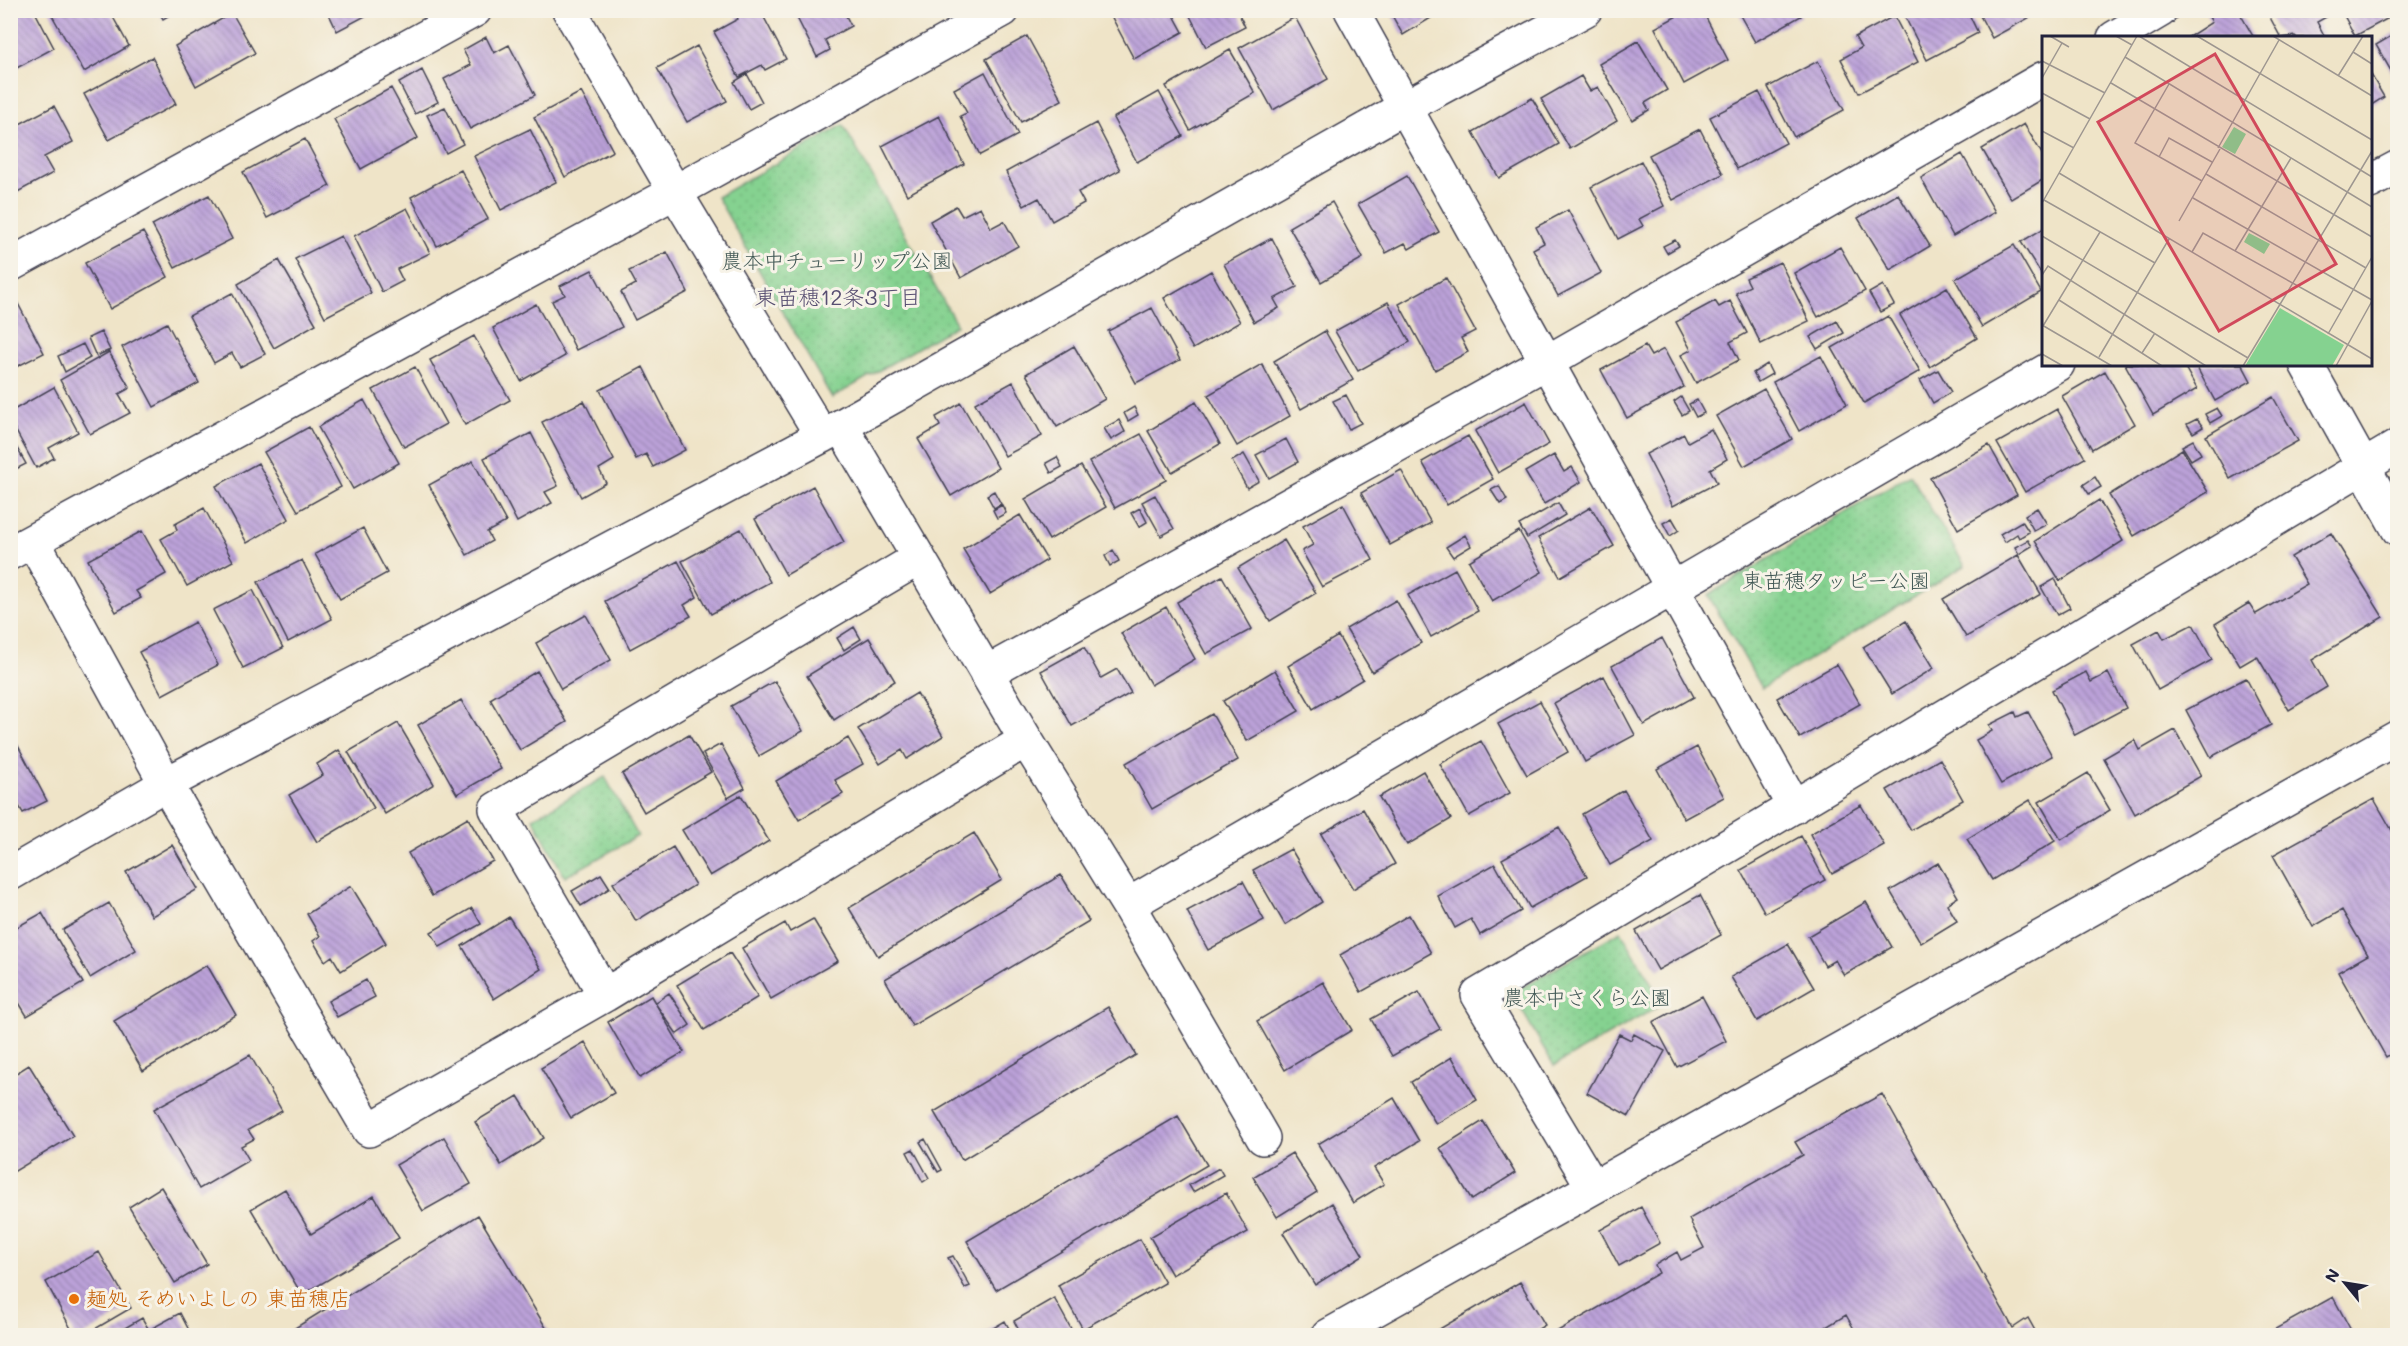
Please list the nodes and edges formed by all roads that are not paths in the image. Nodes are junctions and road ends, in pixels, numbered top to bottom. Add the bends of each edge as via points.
1 (475, 10) edge
2 (569, 10) edge
3 (1003, 10) edge
4 (1351, 10) edge
5 (1585, 10) edge
6 (2161, 10) edge
7 (2118, 29) edge
8 (2042, 79) edge
9 (1405, 107) junction
10 (2397, 167) edge
11 (2372, 181) edge
12 (675, 192) junction
13 (10, 266) edge
14 (1547, 362) junction
15 (2055, 366) edge
16 (2307, 366) edge
17 (831, 431) junction
18 (2397, 446) edge
19 (2363, 466) junction
20 (2397, 530) edge
21 (22, 547) edge
22 (919, 558) junction
23 (1673, 589) junction
24 (986, 673) junction
25 (2397, 737) edge
26 (1026, 740) junction
27 (166, 784) junction
28 (1794, 807) junction
29 (10, 874) edge
30 (1128, 904) junction
31 (605, 995) junction
32 (1263, 1138) dead end
33 (1593, 1187) junction
34 (1369, 1326) edge
35 (1328, 1335) edge

1 - 13 street
2 - 12 street
3 - 12 street
4 - 9 street
5 - 9 street
6 - 7 street
8 - 14 street
9 - 14 street
9 - 17 street
10 - 11 street
12 - 17 street
12 - 21 street
14 - 23 street
14 - 24 street
15 - 23 street
16 - 19 street
17 - 22 street
17 - 27 street
18 - 19 street
19 - 20 street
19 - 28 street
21 - 27 street
22 - 24 street
22 - 31 street via 496,809
23 - 28 street
23 - 30 street
24 - 26 street
25 - 33 street
26 - 30 street
26 - 31 street
27 - 29 street
27 - 31 street via 369,1130
28 - 33 street via 1478,995
30 - 32 street
33 - 34 street
34 - 35 street

